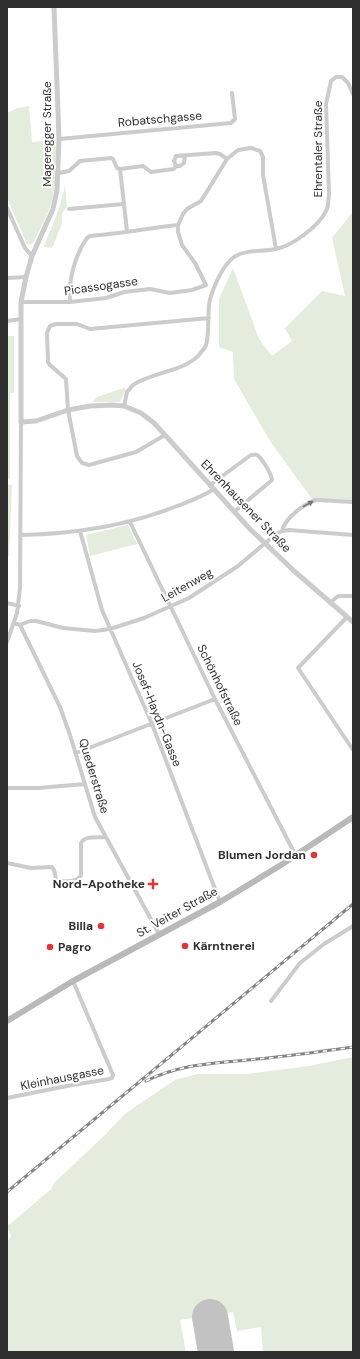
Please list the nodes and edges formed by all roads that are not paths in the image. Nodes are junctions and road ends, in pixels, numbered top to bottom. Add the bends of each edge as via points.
1 (54, 7) edge
2 (232, 93) dead end
3 (353, 94) edge
4 (60, 139) junction
5 (185, 155) junction
6 (227, 159) junction
7 (176, 166) junction
8 (120, 169) junction
9 (59, 173) junction
10 (124, 204) junction
11 (7, 208) edge
12 (69, 209) dead end
13 (178, 225) junction
14 (127, 231) junction
15 (276, 249) junction
16 (32, 256) junction
17 (26, 277) junction
18 (7, 278) edge
19 (206, 285) junction
20 (214, 289) junction
21 (22, 302) junction
22 (70, 302) junction
23 (209, 318) junction
24 (21, 319) junction
25 (7, 321) edge
26 (124, 406) junction
27 (68, 410) junction
28 (21, 422) junction
29 (165, 434) junction
30 (212, 487) junction
31 (353, 502) edge
32 (234, 512) junction
33 (130, 522) junction
34 (80, 531) junction
35 (282, 531) junction
36 (20, 535) junction
37 (353, 536) edge
38 (265, 542) junction
39 (353, 596) edge
40 (7, 603) edge
41 (330, 603) junction
42 (19, 606) junction
43 (171, 607) junction
44 (347, 616) junction
45 (353, 622) edge
46 (14, 623) junction
47 (20, 625) junction
48 (110, 629) junction
49 (7, 642) edge
50 (215, 699) junction
51 (152, 724) junction
52 (353, 750) edge
53 (76, 753) junction
54 (85, 784) junction
55 (7, 788) edge
56 (353, 817) edge
57 (106, 837) junction
58 (296, 856) junction
59 (7, 864) edge
60 (220, 902) junction
61 (353, 926) edge
62 (159, 934) junction
63 (73, 981) junction
64 (271, 1001) dead end
65 (7, 1021) edge
66 (7, 1098) edge

1 - 4 street, Mageregger Straße
2 - 4 street, Robatschgasse via 235,119 231,123
3 - 15 street, Ehrentaler Straße via 342,76 331,81 326,104 326,213 308,231
4 - 9 street, Mageregger Straße
5 - 6 street via 216,153
5 - 7 street via 184,163
5 - 7 street via 176,156
6 - 13 street via 201,201 187,209
6 - 15 street via 244,148 256,149 261,153
7 - 8 street via 174,169 151,172 143,166
8 - 9 street via 110,158 80,161 69,171
8 - 10 street
9 - 16 street, Mageregger Straße via 53,209
10 - 12 street
10 - 14 street
11 - 16 street via 25,248
13 - 14 street
13 - 19 street via 182,245
14 - 22 street via 87,238 71,276
15 - 20 street, Ehrentaler Straße via 251,251 235,257 228,263
16 - 17 street, Mageregger Straße
17 - 18 street
17 - 21 street, Mageregger Straße
19 - 20 street
19 - 22 street, Picassogasse via 170,293 154,290 130,291 106,298
20 - 23 street, Ehrentaler Straße via 209,305
21 - 22 street, Picassogasse
21 - 24 street, Mageregger Straße
23 - 26 street, Ehrentaler Straße via 207,345 199,355 189,363 136,382 128,392
23 - 27 street via 90,329 77,324 50,326 47,333 47,358 50,365 66,379
24 - 25 street
24 - 28 street, Mageregger Straße
26 - 27 street via 96,405
26 - 29 street, Ehrenhausener Straße via 146,416
27 - 28 street via 41,419
27 - 29 street via 77,456 85,465 136,452
28 - 36 street
29 - 30 street, Ehrenhausener Straße
30 - 32 street, Ehrenhausener Straße
30 - 32 street via 251,455 258,456 272,475 272,480
30 - 33 street via 202,496
35 -> 31 street via 284,523 299,509 313,501
32 - 38 street, Ehrenhausener Straße
33 - 34 street
33 - 43 street, Schönhofstraße
34 - 36 street
34 - 48 street, Josef-Haydn-Gasse via 102,610
35 - 37 street
35 - 38 street, Leitenweg
36 - 42 street
38 - 41 street, Ehrenhausener Straße
38 - 43 street, Leitenweg via 226,574
39 - 41 street via 338,596
40 - 42 street
41 - 44 street, Ehrenhausener Straße
42 - 46 street
43 - 48 street, Leitenweg
43 - 50 street, Schönhofstraße
44 - 45 street, Ehrenhausener Straße
44 - 52 street via 298,668
46 - 47 street
46 - 49 street
47 - 48 street, Leitenweg via 30,620 73,630
47 - 53 street, Quederstraße via 60,707
48 - 51 street, Josef-Haydn-Gasse
50 - 51 street
50 - 58 street, Schönhofstraße
51 - 53 street
51 - 60 street, Josef-Haydn-Gasse
53 - 54 street, Quederstraße
54 - 55 street
54 - 57 street, Quederstraße via 95,817
56 - 58 main road, St. Veiter Straße
57 - 59 street via 82,840 81,875 76,880 58,881 52,867 31,868
57 - 62 street, Quederstraße
58 - 60 main road, St. Veiter Straße
60 - 62 main road, St. Veiter Straße
61 - 64 street via 300,963
62 - 63 main road, St. Veiter Straße
63 - 65 main road, St. Veiter Straße
63 - 66 street, Kleinhausgasse via 113,1075 112,1078

